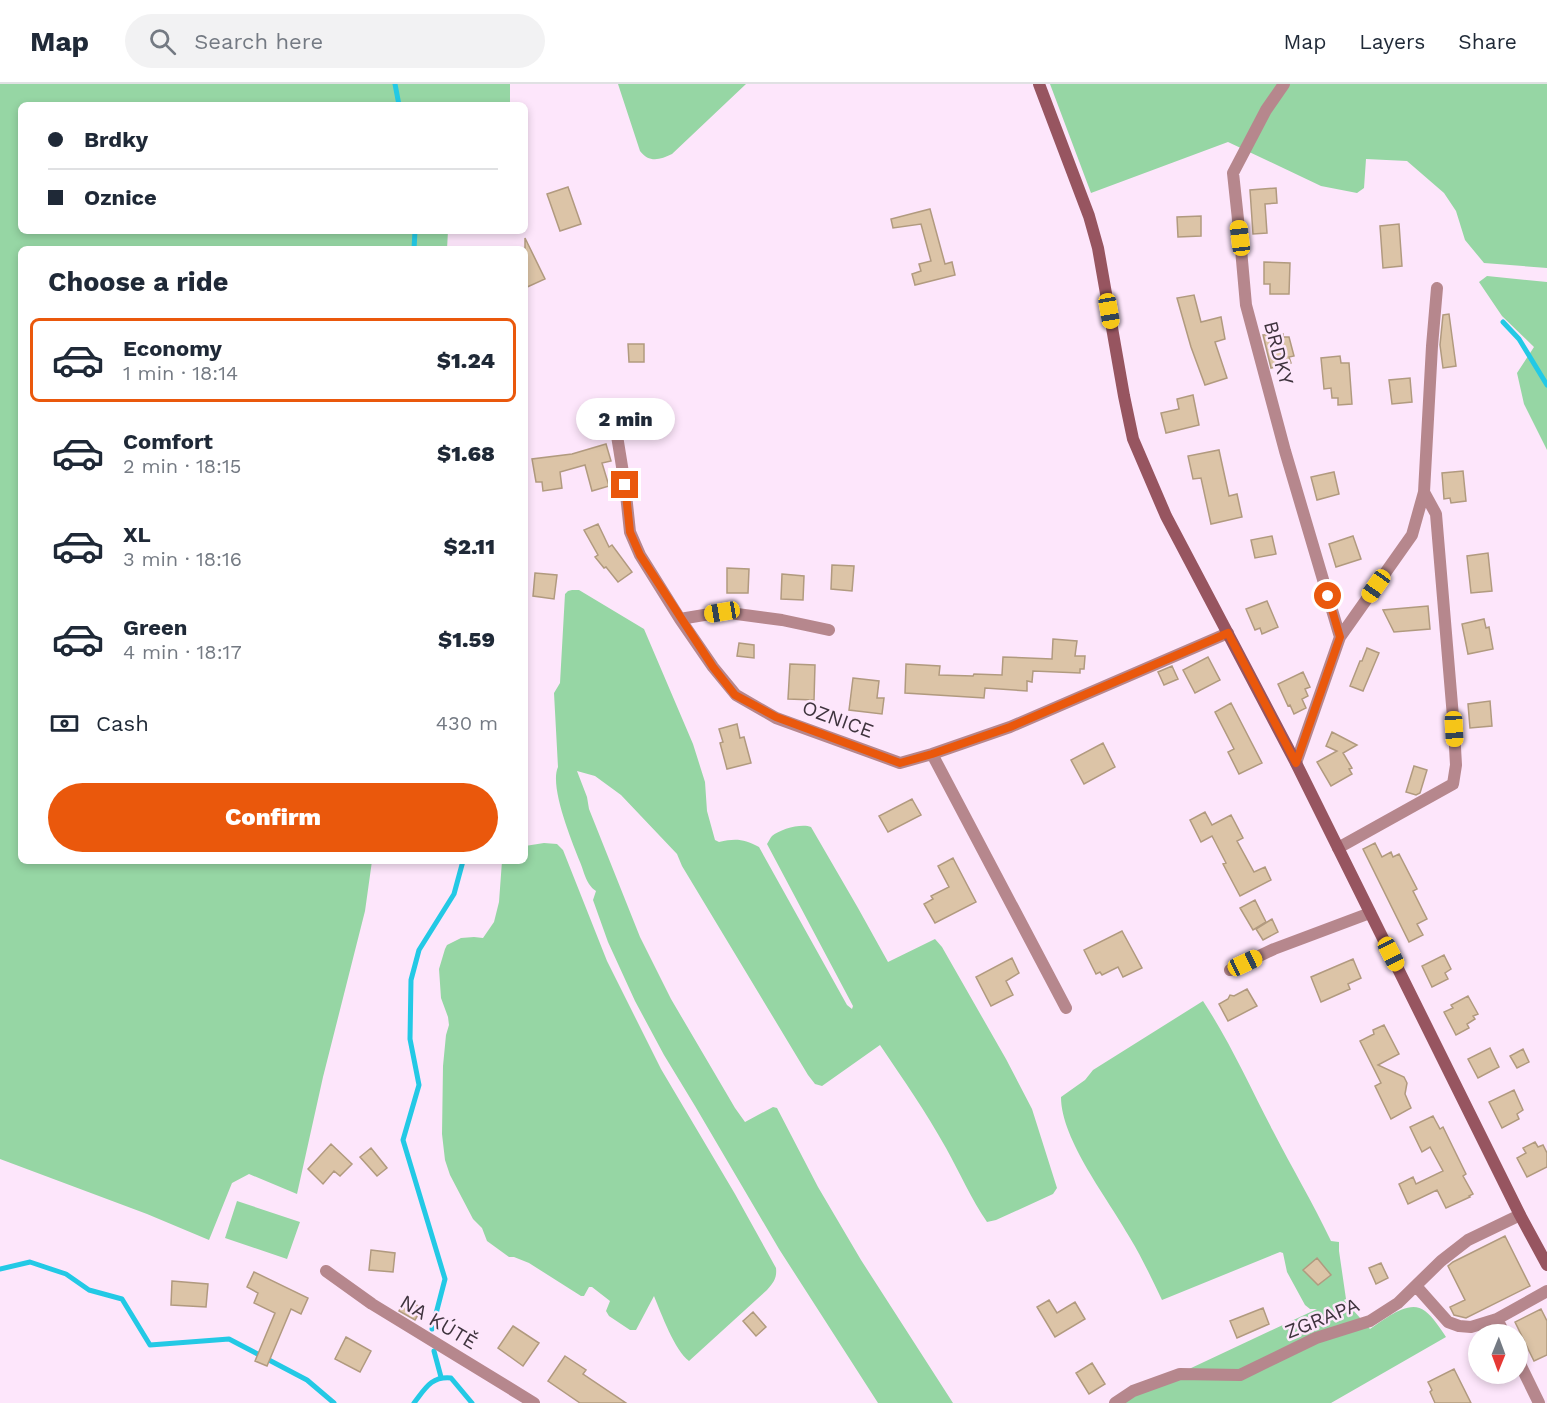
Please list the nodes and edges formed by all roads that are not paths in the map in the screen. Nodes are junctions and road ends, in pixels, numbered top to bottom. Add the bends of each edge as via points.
1 (1039, 84) edge
2 (1284, 84) edge
3 (1437, 288) dead end
4 (612, 405) dead end
5 (1424, 492) junction
6 (681, 619) junction
7 (830, 630) dead end
8 (1228, 633) junction
9 (1340, 637) junction
10 (932, 754) junction
11 (1296, 763) junction
12 (1338, 848) junction
13 (1370, 913) junction
14 (1230, 970) dead end
15 (1066, 1008) dead end
16 (1520, 1215) junction
17 (1547, 1265) edge
18 (326, 1271) dead end
19 (1416, 1286) junction
20 (1547, 1291) edge
21 (1497, 1319) junction
22 (1500, 1324) edge
23 (1528, 1380) edge
24 (534, 1403) edge
25 (1115, 1403) edge
26 (1539, 1403) edge

1 - 8 street via 1098,248 1134,439 1166,516
2 - 9 street, BRDKY via 1233,173 1246,305
3 - 5 street
4 - 6 street, OZNICE via 630,532 640,555
5 - 9 street via 1412,536
5 - 12 street via 1436,514 1454,729 1453,784
6 - 7 street via 722,612
6 - 10 street, OZNICE via 735,695 776,717 900,763
8 - 10 street, OZNICE via 1010,727
8 - 11 street
9 - 11 street
10 - 15 street
11 - 12 street
12 - 13 street
13 - 14 street
13 - 16 street
16 - 17 street
16 - 19 street, ZGRAPA via 1468,1240
18 - 24 street, NA KÚTĚ via 372,1304
19 - 21 street via 1448,1322 1471,1327
19 - 25 street, ZGRAPA via 1370,1321 1317,1338 1240,1375 1180,1374 1133,1391
20 - 21 street
21 - 22 street
23 - 26 street

